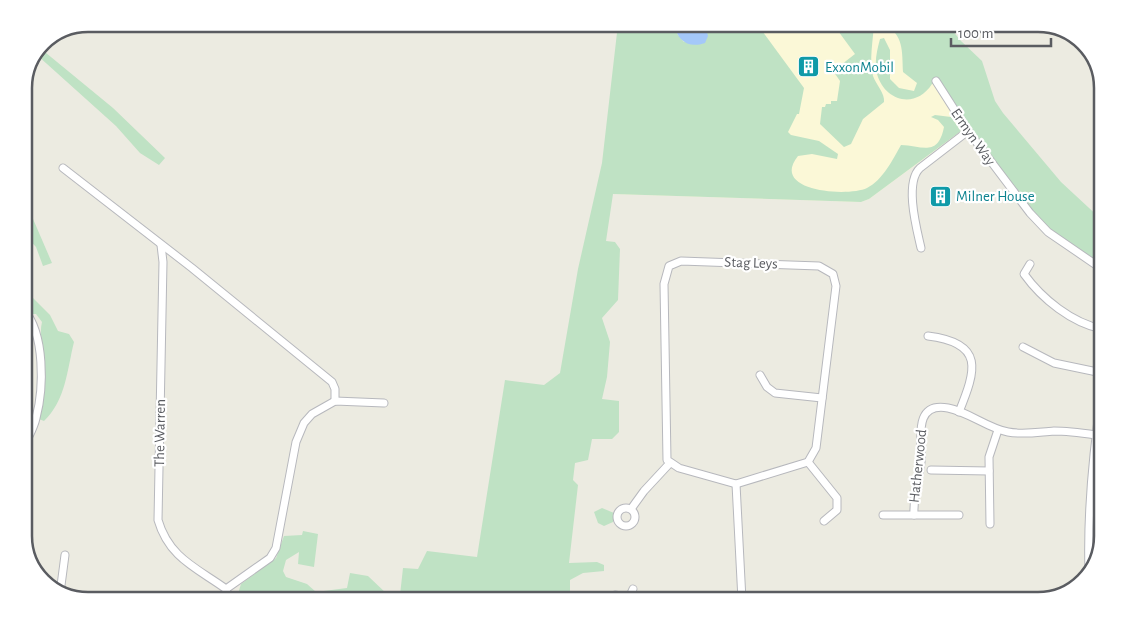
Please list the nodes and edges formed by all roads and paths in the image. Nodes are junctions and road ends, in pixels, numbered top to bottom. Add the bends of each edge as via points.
1 (936, 81) dead end
2 (968, 131) junction
3 (63, 168) dead end
4 (161, 245) junction
5 (921, 248) dead end
6 (1030, 264) dead end
7 (1093, 264) edge
8 (33, 323) edge
9 (1094, 326) edge
10 (928, 336) dead end
11 (1023, 347) dead end
12 (1094, 371) edge
13 (760, 375) dead end
14 (822, 398) junction
15 (335, 400) junction
16 (384, 403) dead end
17 (959, 412) junction
18 (33, 424) edge
19 (998, 430) junction
20 (1094, 435) edge
21 (1094, 459) edge
22 (808, 462) junction
23 (670, 463) junction
24 (931, 470) dead end
25 (989, 471) junction
26 (736, 484) junction
27 (631, 509) dead end
28 (883, 515) dead end
29 (914, 515) junction
30 (959, 515) dead end
31 (824, 521) dead end
32 (990, 524) dead end
33 (65, 555) dead end
34 (1089, 559) edge
35 (61, 584) edge
36 (633, 589) dead end
37 (226, 590) joint
38 (632, 592) edge
39 (742, 592) edge

1 - 2 street, Ermyn Way
2 - 5 street via 914,176 913,217
2 - 7 street, Ermyn Way via 1038,222
3 - 4 street
4 - 15 street via 332,382
4 - 37 street, The Warren via 158,520 162,535 182,560
6 - 9 street via 1024,274 1040,293 1076,320
8 - 18 street via 40,364 38,411
10 - 17 street via 956,343 972,362 971,383
11 - 12 street via 1054,363
13 - 14 street via 775,393
14 - 22 street, Stag Leys via 816,448
14 - 23 street, Stag Leys via 836,286 830,271 819,266 674,263 666,271 664,284 666,452
15 - 16 street
15 - 37 street via 312,414 299,432 276,548 270,558
17 - 19 street, Hatherwood
17 - 29 street, Hatherwood via 936,408 929,411 921,424 918,438 921,460 914,490
19 - 20 street, Hatherwood via 1022,434 1068,431
19 - 25 street via 991,447
21 - 34 street via 1088,523
22 - 26 street
22 - 31 street via 837,498 838,510
23 - 26 street
23 - 27 street
24 - 25 street
25 - 32 street
26 - 39 street
28 - 29 street, Hatherwood
29 - 30 street, Hatherwood
33 - 35 street
36 - 38 street

